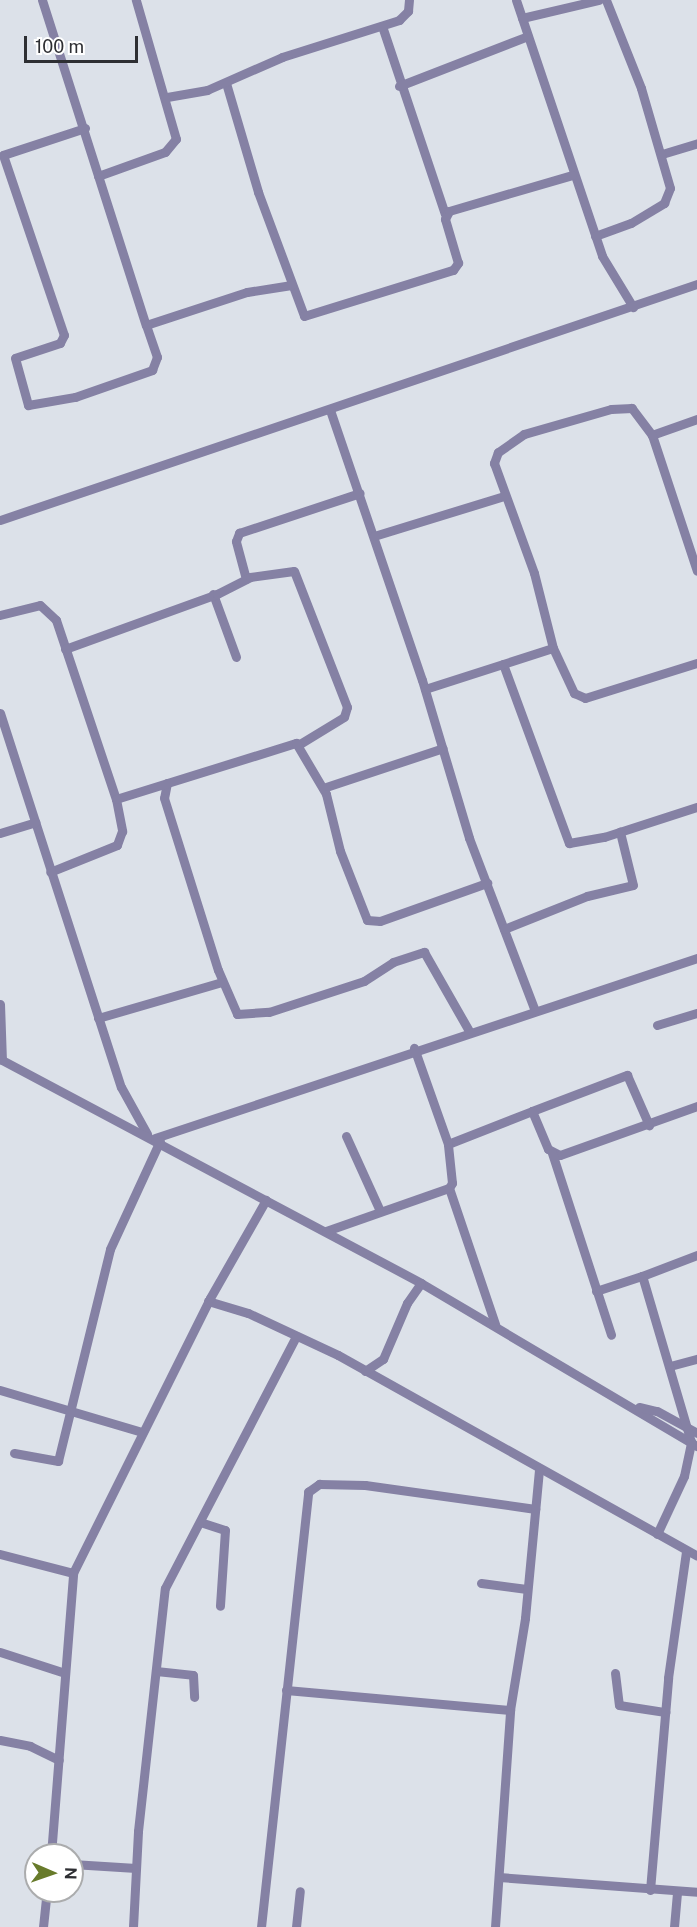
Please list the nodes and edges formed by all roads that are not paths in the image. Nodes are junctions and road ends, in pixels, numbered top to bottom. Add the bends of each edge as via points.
1 (42, 0) edge
2 (136, 0) edge
3 (409, 0) edge
4 (516, 0) edge
5 (599, 0) edge
6 (606, 0) edge
7 (522, 18) junction
8 (382, 26) junction
9 (528, 36) junction
10 (226, 83) junction
11 (399, 86) junction
12 (167, 97) junction
13 (85, 128) junction
14 (697, 142) edge
15 (662, 154) junction
16 (2, 155) edge
17 (572, 175) junction
18 (98, 176) junction
19 (446, 214) junction
20 (595, 236) junction
21 (697, 284) edge
22 (291, 285) junction
23 (633, 307) junction
24 (146, 325) junction
25 (330, 410) junction
26 (697, 419) edge
27 (652, 435) junction
28 (360, 493) junction
29 (504, 496) junction
30 (1, 516) edge
31 (374, 536) junction
32 (697, 571) edge
33 (246, 579) junction
34 (213, 594) junction
35 (0, 615) edge
36 (553, 648) junction
37 (65, 649) junction
38 (236, 657) dead end
39 (697, 663) edge
40 (503, 664) junction
41 (425, 689) junction
42 (0, 713) edge
43 (298, 745) junction
44 (443, 748) junction
45 (167, 783) junction
46 (323, 788) junction
47 (145, 790) junction
48 (164, 798) junction
49 (116, 799) junction
50 (697, 807) edge
51 (35, 822) junction
52 (620, 832) junction
53 (0, 833) edge
54 (50, 872) junction
55 (487, 883) junction
56 (504, 929) junction
57 (697, 958) edge
58 (222, 982) junction
59 (0, 1004) edge
60 (535, 1011) junction
61 (697, 1013) edge
62 (98, 1018) junction
63 (657, 1025) dead end
64 (469, 1031) junction
65 (414, 1048) junction
66 (1, 1059) edge
67 (697, 1106) edge
68 (532, 1111) junction
69 (649, 1125) junction
70 (346, 1136) dead end
71 (154, 1137) junction
72 (448, 1144) junction
73 (552, 1153) junction
74 (449, 1188) junction
75 (266, 1200) junction
76 (380, 1211) junction
77 (326, 1232) junction
78 (697, 1255) edge
79 (642, 1276) junction
80 (421, 1283) junction
81 (596, 1291) junction
82 (208, 1301) junction
83 (495, 1324) junction
84 (611, 1335) dead end
85 (296, 1336) junction
86 (697, 1359) edge
87 (670, 1366) junction
88 (365, 1371) junction
89 (0, 1390) edge
90 (631, 1406) junction
91 (71, 1412) junction
92 (693, 1431) edge
93 (142, 1432) junction
94 (694, 1444) edge
95 (14, 1453) dead end
96 (539, 1468) junction
97 (535, 1509) junction
98 (200, 1522) junction
99 (657, 1534) junction
100 (686, 1551) junction
101 (0, 1554) edge
102 (697, 1556) edge
103 (73, 1573) junction
104 (481, 1583) dead end
105 (527, 1588) junction
106 (220, 1606) dead end
107 (0, 1652) edge
108 (156, 1671) junction
109 (62, 1672) junction
110 (615, 1673) dead end
111 (286, 1690) junction
112 (194, 1697) dead end
113 (510, 1710) junction
114 (665, 1712) junction
115 (0, 1740) edge
116 (59, 1760) junction
117 (52, 1843) edge
118 (84, 1865) edge
119 (136, 1868) junction
120 (500, 1876) junction
121 (650, 1890) junction
122 (300, 1891) dead end
123 (677, 1892) junction
124 (697, 1892) edge
125 (46, 1903) edge
126 (43, 1927) edge
127 (133, 1927) edge
128 (261, 1927) edge
129 (296, 1927) edge
130 (495, 1927) edge
131 (674, 1927) edge

1 - 13 street
2 - 12 street
3 - 8 street via 408,11
4 - 7 street
5 - 7 street
6 - 15 street
7 - 9 street
8 - 10 street via 282,57
8 - 11 street
9 - 11 street
9 - 17 street
10 - 12 street
10 - 22 street
11 - 19 street
12 - 18 street via 176,131 173,145
13 - 16 street
13 - 18 street
14 - 15 street
15 - 20 street via 670,188 664,203 631,223
16 - 24 street via 63,335 60,343 15,358 28,405 75,397 152,370 157,357
17 - 19 street
17 - 20 street
18 - 24 street
19 - 22 street via 458,263 453,270 308,317 301,313
20 - 23 street via 612,277
21 - 23 street
22 - 24 street via 247,292
23 - 25 street
25 - 28 street
25 - 30 street
26 - 27 street
27 - 29 street via 637,412 624,408 524,434 495,456
27 - 32 street
28 - 31 street
28 - 33 street via 239,533 236,541
29 - 31 street
29 - 36 street via 534,573
31 - 41 street
33 - 34 street
33 - 43 street via 287,570 297,575 347,707 344,717
34 - 37 street
34 - 38 street
35 - 37 street via 40,605 56,620
36 - 39 street via 574,693 585,698
36 - 40 street
37 - 49 street
40 - 41 street
40 - 52 street via 564,839 577,844
41 - 44 street
42 - 51 street
43 - 45 street
43 - 46 street
44 - 46 street
44 - 55 street
45 - 47 street
45 - 48 street
46 - 55 street via 367,920 381,921
47 - 48 street
47 - 49 street
48 - 58 street
49 - 54 street via 122,831 117,845
50 - 52 street
51 - 53 street
51 - 54 street
52 - 56 street via 633,885 587,896
54 - 62 street
55 - 56 street
56 - 60 street
57 - 60 street
58 - 62 street
58 - 64 street via 231,1005 244,1017 364,981 393,962 424,952
59 - 66 street
60 - 64 street
61 - 63 street
62 - 71 street via 126,1104
64 - 65 street
65 - 71 street
65 - 72 street
66 - 71 street
67 - 69 street
68 - 69 street via 627,1075
68 - 72 street
68 - 73 street
69 - 73 street via 584,1149
70 - 76 street
71 - 75 street
71 - 91 street via 110,1249
72 - 74 street via 454,1176
73 - 81 street
74 - 76 street
74 - 83 street
75 - 77 street
75 - 82 street
76 - 77 street
77 - 80 street
78 - 79 street
79 - 81 street
79 - 87 street
80 - 83 street
80 - 88 street via 407,1303 383,1359
81 - 84 street
82 - 85 street via 248,1313
82 - 93 street
83 - 90 street
85 - 88 street
85 - 98 street
86 - 87 street
87 - 92 street
88 - 96 street
89 - 91 street
90 - 92 street via 657,1411
90 - 94 street
91 - 93 street
91 - 95 street via 58,1461
92 - 94 street
93 - 103 street
94 - 99 street
96 - 97 street
96 - 99 street
97 - 105 street
97 - 111 street via 365,1485 311,1488 305,1497
98 - 106 street via 225,1530
98 - 108 street via 165,1588
99 - 100 street
100 - 102 street
100 - 114 street
101 - 103 street
103 - 109 street
104 - 105 street
105 - 113 street
107 - 109 street
108 - 112 street via 193,1675
108 - 119 street
109 - 116 street
110 - 114 street via 619,1705
111 - 113 street
111 - 128 street
113 - 120 street
114 - 121 street
115 - 116 street via 30,1746
116 - 117 street
118 - 119 street
119 - 127 street
120 - 121 street
120 - 130 street
121 - 123 street
122 - 129 street
123 - 124 street
123 - 131 street
125 - 126 street

